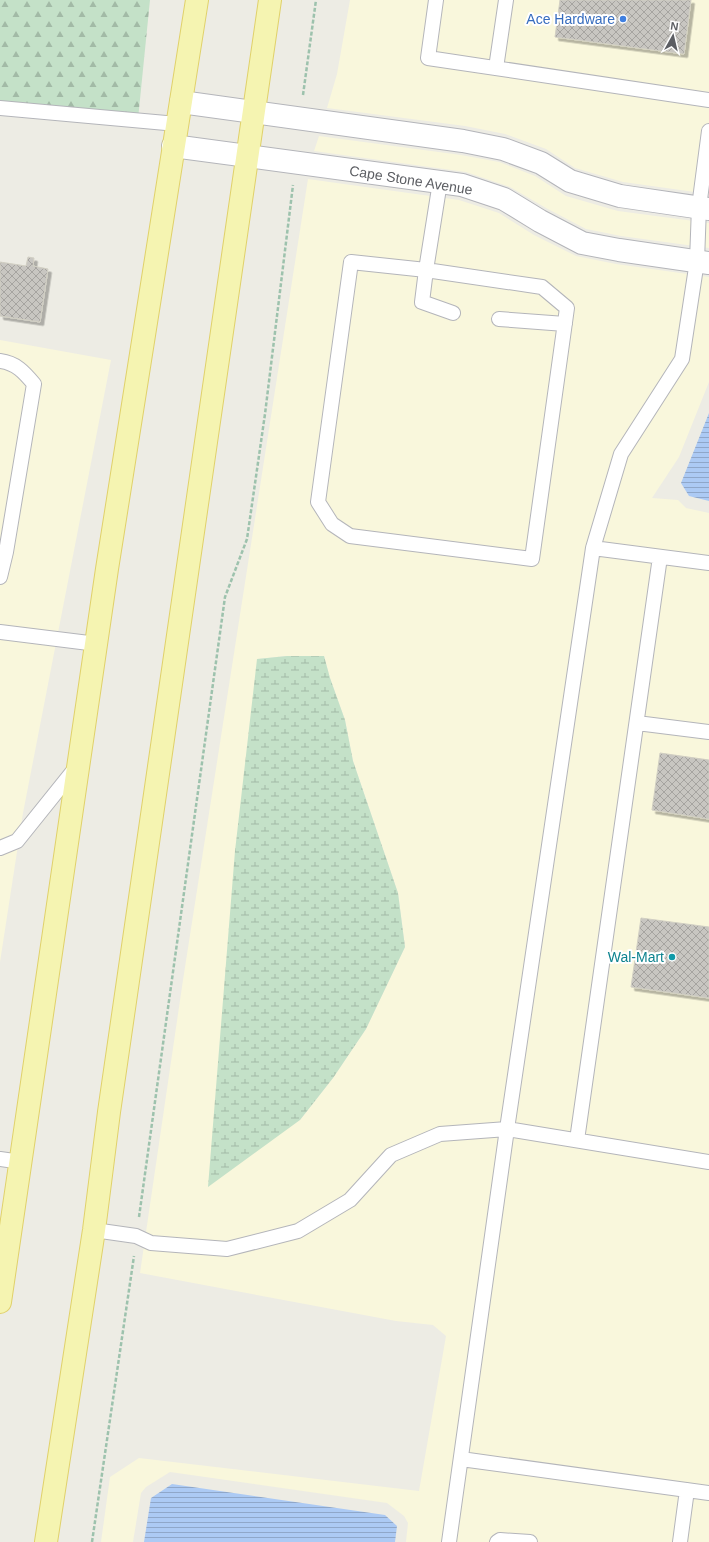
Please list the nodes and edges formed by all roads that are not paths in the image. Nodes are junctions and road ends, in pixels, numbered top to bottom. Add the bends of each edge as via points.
1 (197, 0) edge
2 (270, 0) edge
3 (436, 0) edge
4 (506, 0) edge
5 (496, 68) junction
6 (709, 100) edge
7 (181, 102) junction
8 (0, 108) edge
9 (254, 112) junction
10 (177, 124) junction
11 (709, 135) edge
12 (173, 146) junction
13 (248, 157) junction
14 (440, 182) junction
15 (704, 208) edge
16 (703, 262) edge
17 (426, 270) junction
18 (453, 314) dead end
19 (499, 319) dead end
20 (565, 324) junction
21 (0, 361) edge
22 (593, 548) junction
23 (660, 557) junction
24 (709, 563) edge
25 (0, 577) edge
26 (0, 632) edge
27 (97, 644) junction
28 (636, 723) junction
29 (709, 732) edge
30 (80, 763) junction
31 (0, 848) edge
32 (507, 1129) junction
33 (577, 1140) junction
34 (10, 1160) edge
35 (709, 1162) edge
36 (94, 1230) junction
37 (0, 1302) edge
38 (461, 1459) junction
39 (687, 1490) junction
40 (709, 1493) edge
41 (46, 1542) edge
42 (449, 1542) edge
43 (497, 1542) edge
44 (530, 1542) edge
45 (680, 1542) edge

1 - 7 main road
2 - 9 main road
3 - 5 lane via 428,58
4 - 5 lane
5 - 6 lane
7 - 9 street
7 - 10 main road
8 - 10 lane
9 - 13 main road
9 - 15 street via 463,141 503,149 541,163 570,182 620,196
10 - 12 main road
11 - 15 lane
12 - 13 street, Cape Stone Avenue
12 - 27 main road
13 - 14 street, Cape Stone Avenue
13 - 36 main road
14 - 16 street, Cape Stone Avenue via 462,185 504,199 582,243
14 - 17 lane
15 - 16 lane
16 - 22 lane via 682,359 621,454
17 - 18 lane via 422,302
17 - 20 lane via 542,287 567,308
17 - 20 lane via 351,262 318,502 332,524 350,536 532,559
19 - 20 lane
21 - 25 lane via 22,370 34,384
22 - 23 lane
22 - 32 lane
23 - 24 lane
23 - 28 lane
26 - 27 lane
27 - 30 main road
28 - 29 lane
28 - 33 lane
30 - 31 lane via 17,841
30 - 34 main road
32 - 33 lane
32 - 36 lane via 440,1134 391,1155 350,1200 298,1231 228,1249 151,1243 136,1236
32 - 38 lane
33 - 35 lane
34 - 37 main road
36 - 41 main road
38 - 39 lane
38 - 42 lane
39 - 40 lane
39 - 45 lane
43 - 44 lane

